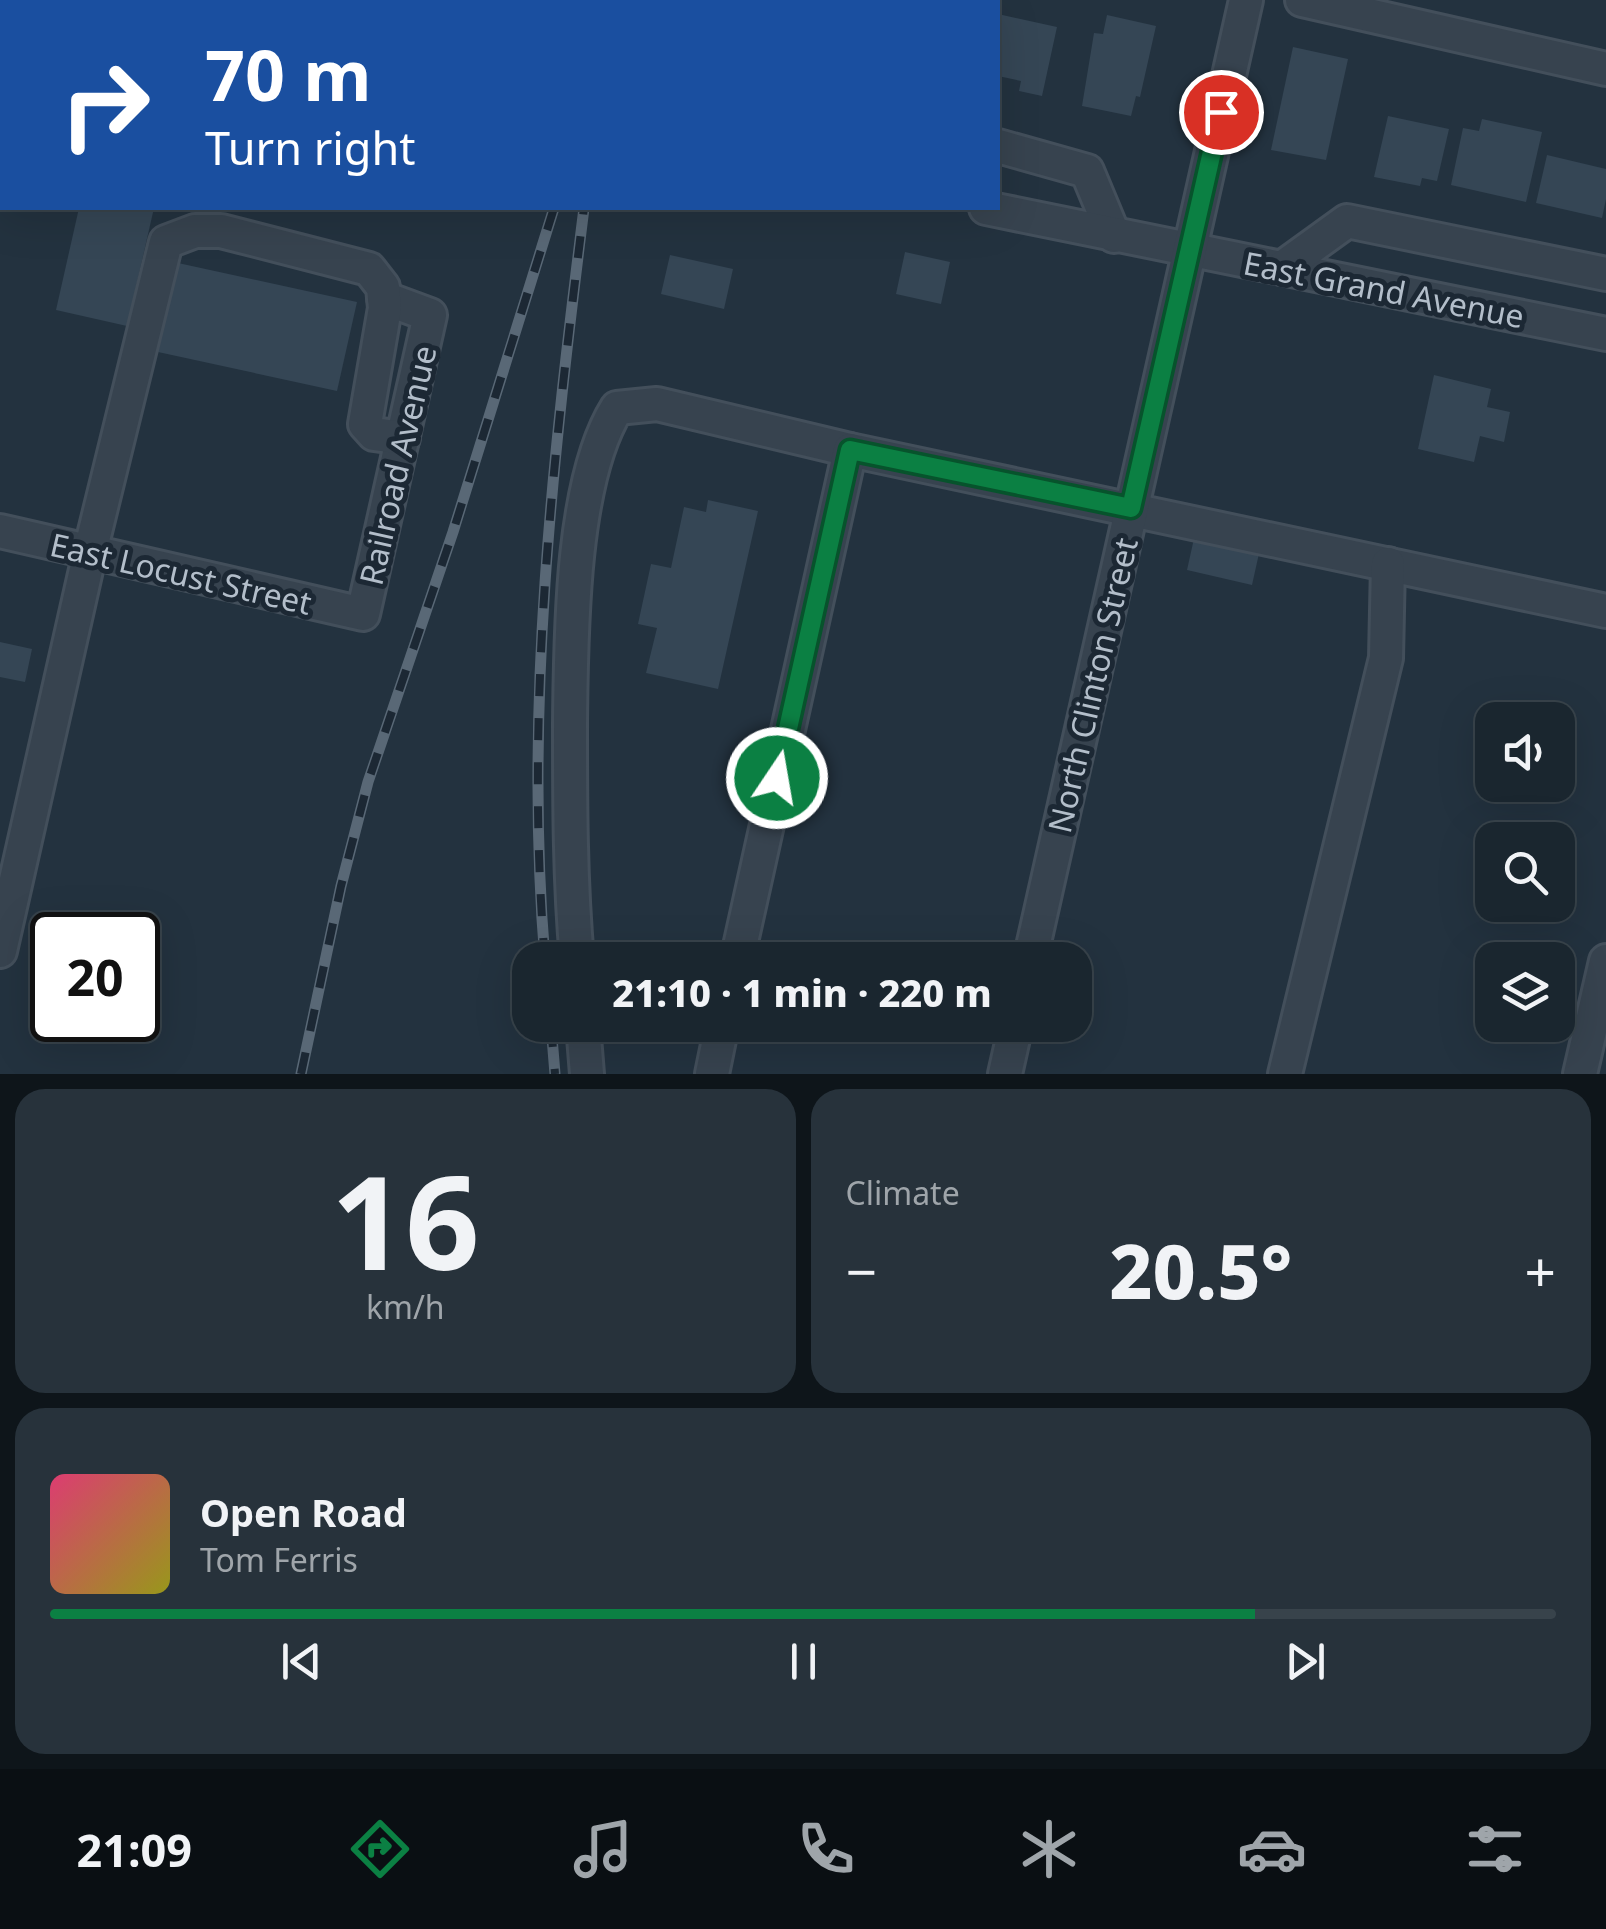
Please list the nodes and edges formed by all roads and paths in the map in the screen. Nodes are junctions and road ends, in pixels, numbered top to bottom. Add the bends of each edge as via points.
1 (1246, 0) edge
2 (1302, 0) edge
3 (1606, 69) edge
4 (1000, 147) edge
5 (995, 210) edge
6 (1114, 236) junction
7 (1190, 249) junction
8 (1282, 268) junction
9 (1606, 274) edge
10 (384, 298) junction
11 (1606, 334) edge
12 (402, 438) junction
13 (850, 450) junction
14 (1131, 508) junction
15 (0, 531) edge
16 (90, 552) junction
17 (1388, 564) junction
18 (1606, 612) edge
19 (363, 614) joint
20 (575, 942) edge
21 (741, 942) edge
22 (1034, 942) edge
23 (0, 951) edge
24 (1606, 961) edge
25 (587, 1042) edge
26 (719, 1042) edge
27 (1012, 1042) edge
28 (595, 1072) edge
29 (712, 1074) edge
30 (1005, 1074) edge
31 (1285, 1074) edge
32 (1580, 1074) edge

1 - 7 street, North Clinton Street
2 - 3 street
4 - 6 street via 1088,172
5 - 6 street, East Grand Avenue
6 - 7 street, East Grand Avenue
7 - 8 street, East Grand Avenue
7 - 14 street, North Clinton Street
8 - 9 street via 1347,221
8 - 11 street, East Grand Avenue
10 - 12 street via 365,424 374,434
10 - 12 street, Railroad Avenue via 430,315
10 - 16 street via 384,287 369,269 222,231 196,231 166,242
12 - 19 street, Railroad Avenue
13 - 14 street
13 - 20 street via 656,404 617,408 603,430 583,512 571,631 569,872
13 - 21 street
14 - 17 street
14 - 22 street, North Clinton Street
15 - 16 street, East Locust Street
16 - 19 street, East Locust Street
16 - 23 street
17 - 18 street
17 - 31 street via 1386,658
24 - 32 street
25 - 28 street
26 - 29 street
27 - 30 street

